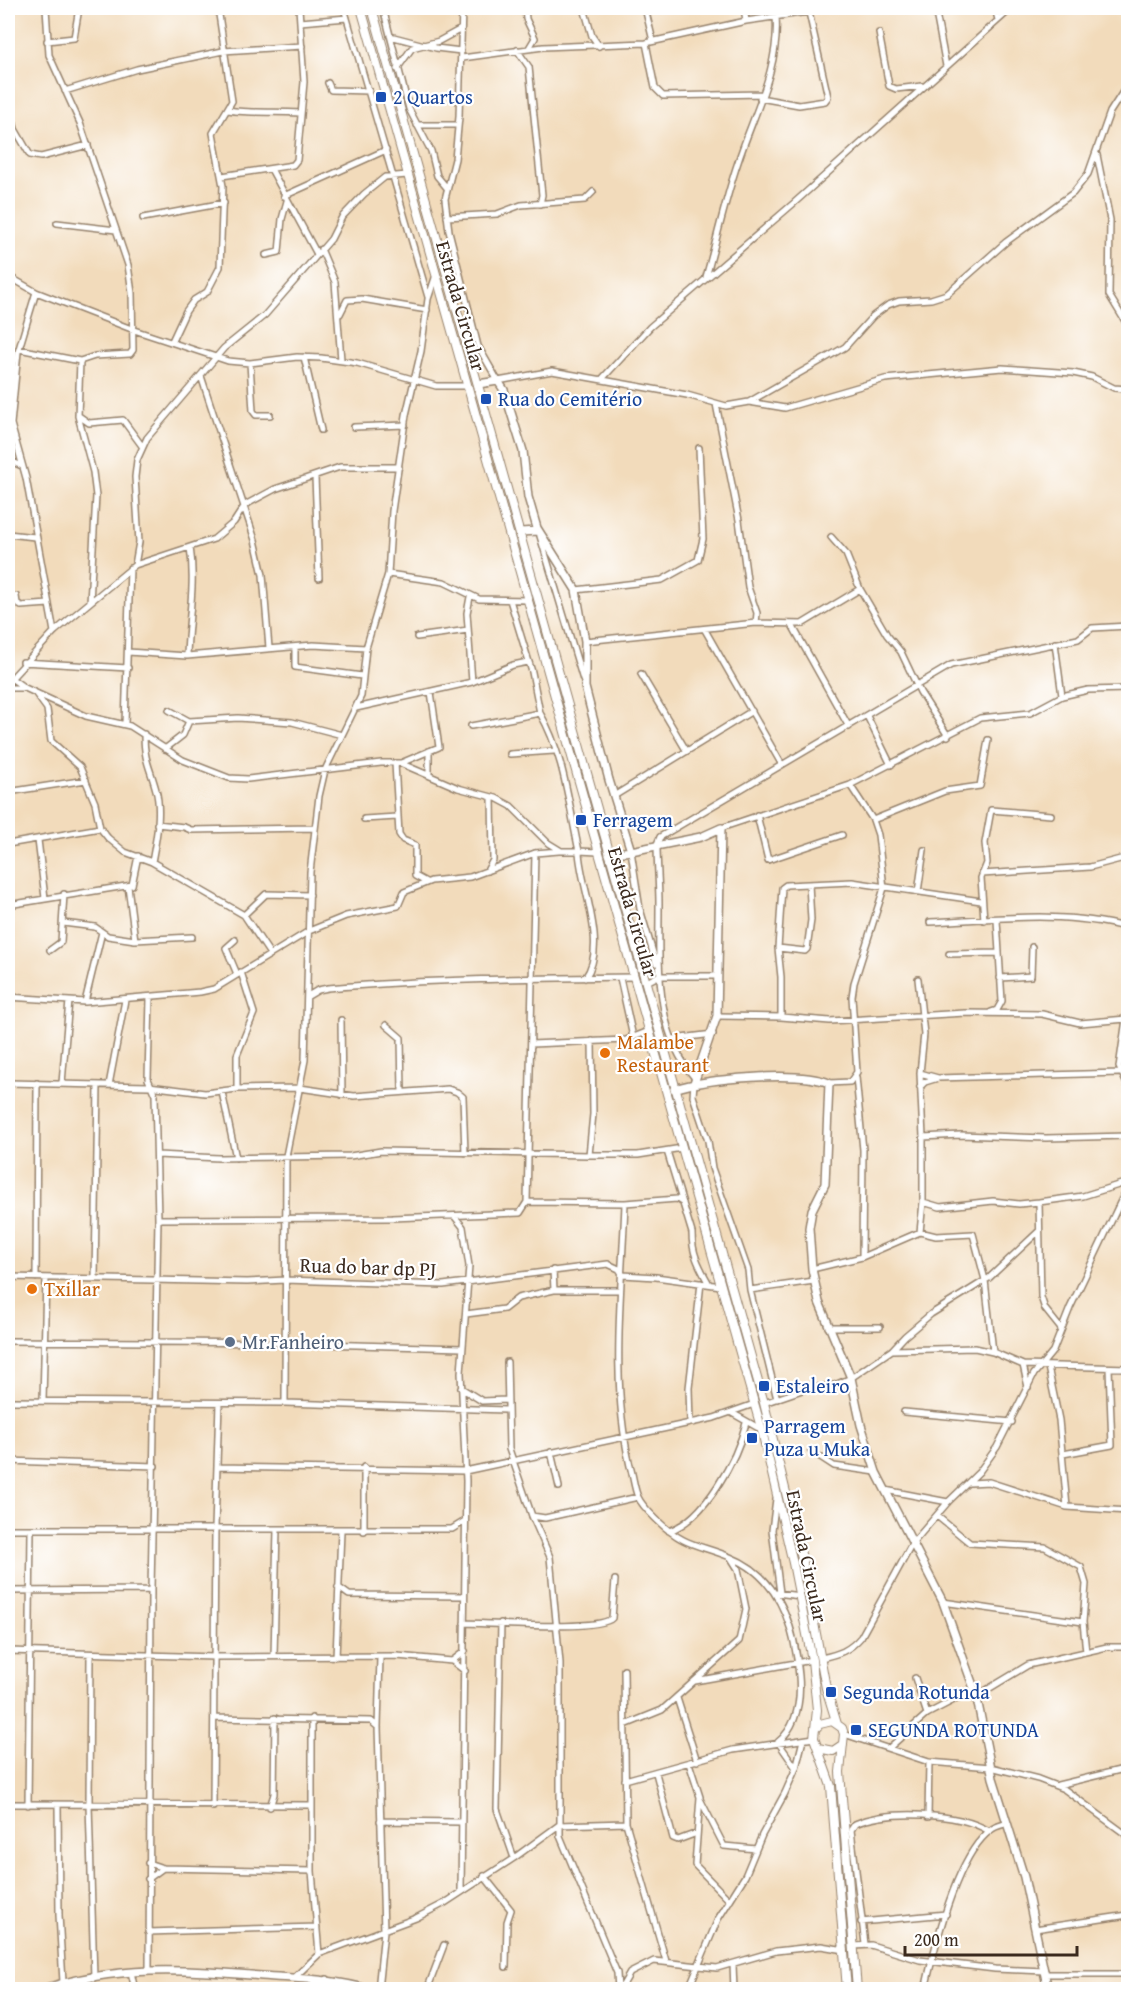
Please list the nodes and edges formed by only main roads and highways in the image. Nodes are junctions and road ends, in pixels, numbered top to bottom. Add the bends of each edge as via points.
1 (361, 8) edge
2 (372, 8) edge
3 (837, 1724) junction
4 (816, 1728) junction
5 (842, 1745) junction
6 (818, 1748) junction
7 (847, 1989) edge
8 (857, 1989) edge

1 - 4 main road, Estrada Circular via 762,1431 812,1660
2 - 3 main road, Estrada Circular via 764,1403
3 - 4 main road via 826,1721
3 - 5 main road via 844,1734
4 - 6 main road
5 - 6 main road via 833,1751
5 - 8 main road via 840,1780
6 - 7 main road via 831,1786

